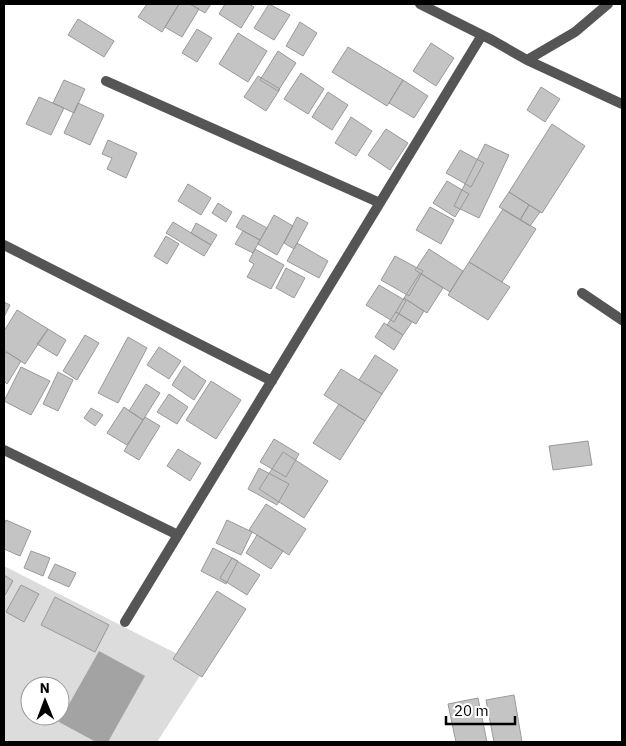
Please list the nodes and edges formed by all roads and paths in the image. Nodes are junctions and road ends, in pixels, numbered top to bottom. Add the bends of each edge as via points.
1 (420, 4) edge
2 (608, 4) edge
3 (482, 35) junction
4 (527, 60) junction
5 (106, 81) dead end
6 (622, 104) edge
7 (380, 203) junction
8 (4, 246) edge
9 (582, 293) dead end
10 (622, 320) edge
11 (272, 381) junction
12 (4, 450) edge
13 (178, 535) junction
14 (125, 622) dead end

1 - 3 street
2 - 4 street via 575,32
3 - 4 street
3 - 7 street
4 - 6 street
5 - 7 street
7 - 11 street
8 - 11 street
9 - 10 street
11 - 13 street
12 - 13 street
13 - 14 street

